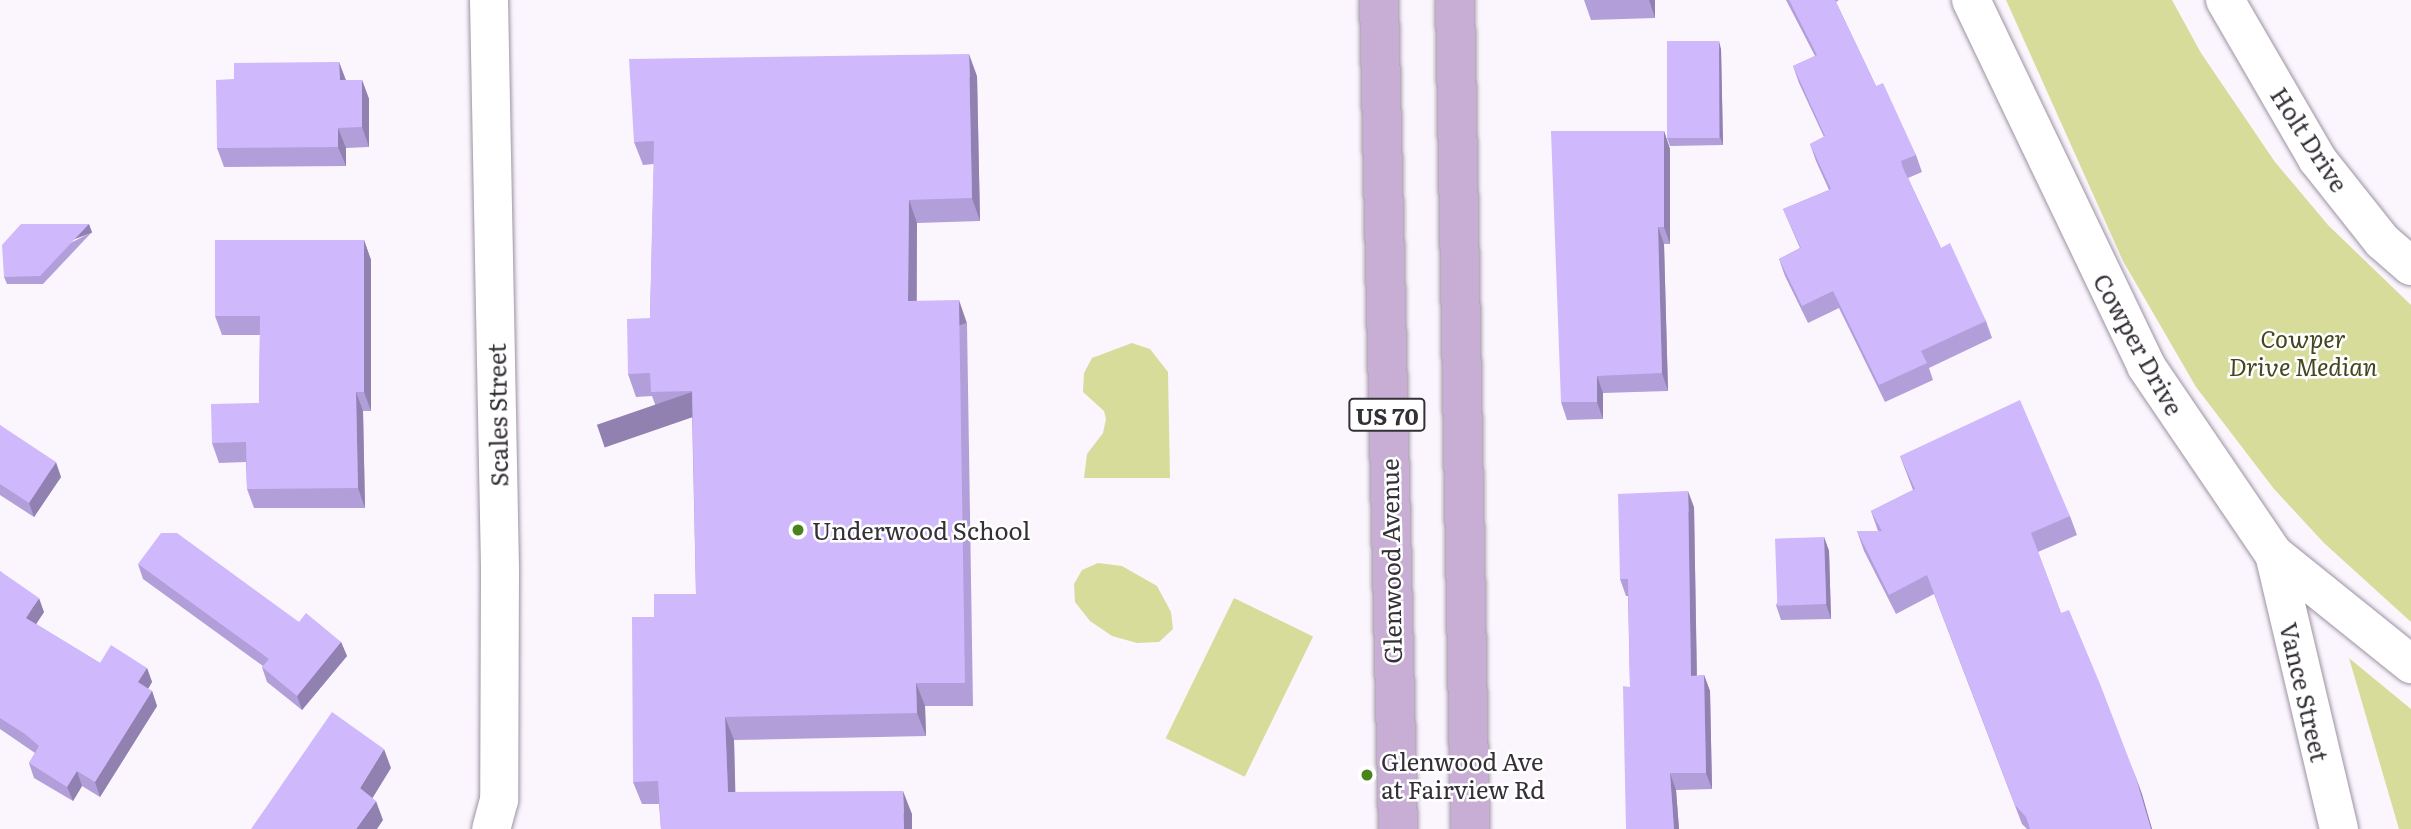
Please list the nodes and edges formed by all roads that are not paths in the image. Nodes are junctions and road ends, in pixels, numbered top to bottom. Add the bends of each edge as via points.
1 (489, 0) edge
2 (1379, 0) edge
3 (1455, 0) edge
4 (1971, 0) edge
5 (2225, 0) edge
6 (2411, 266) edge
7 (2274, 554) junction
8 (2411, 664) edge
9 (491, 829) edge
10 (1398, 829) edge
11 (1470, 829) edge
12 (2339, 829) edge

1 - 9 street, Scales Street via 500,570 499,800
2 - 10 main road, Glenwood Avenue / US 70
3 - 11 main road, US 70
4 - 7 street, Cowper Drive via 2146,366
5 - 6 street, Holt Drive via 2317,159 2382,241
7 - 8 street, Cowper Drive
7 - 12 street, Vance Street

